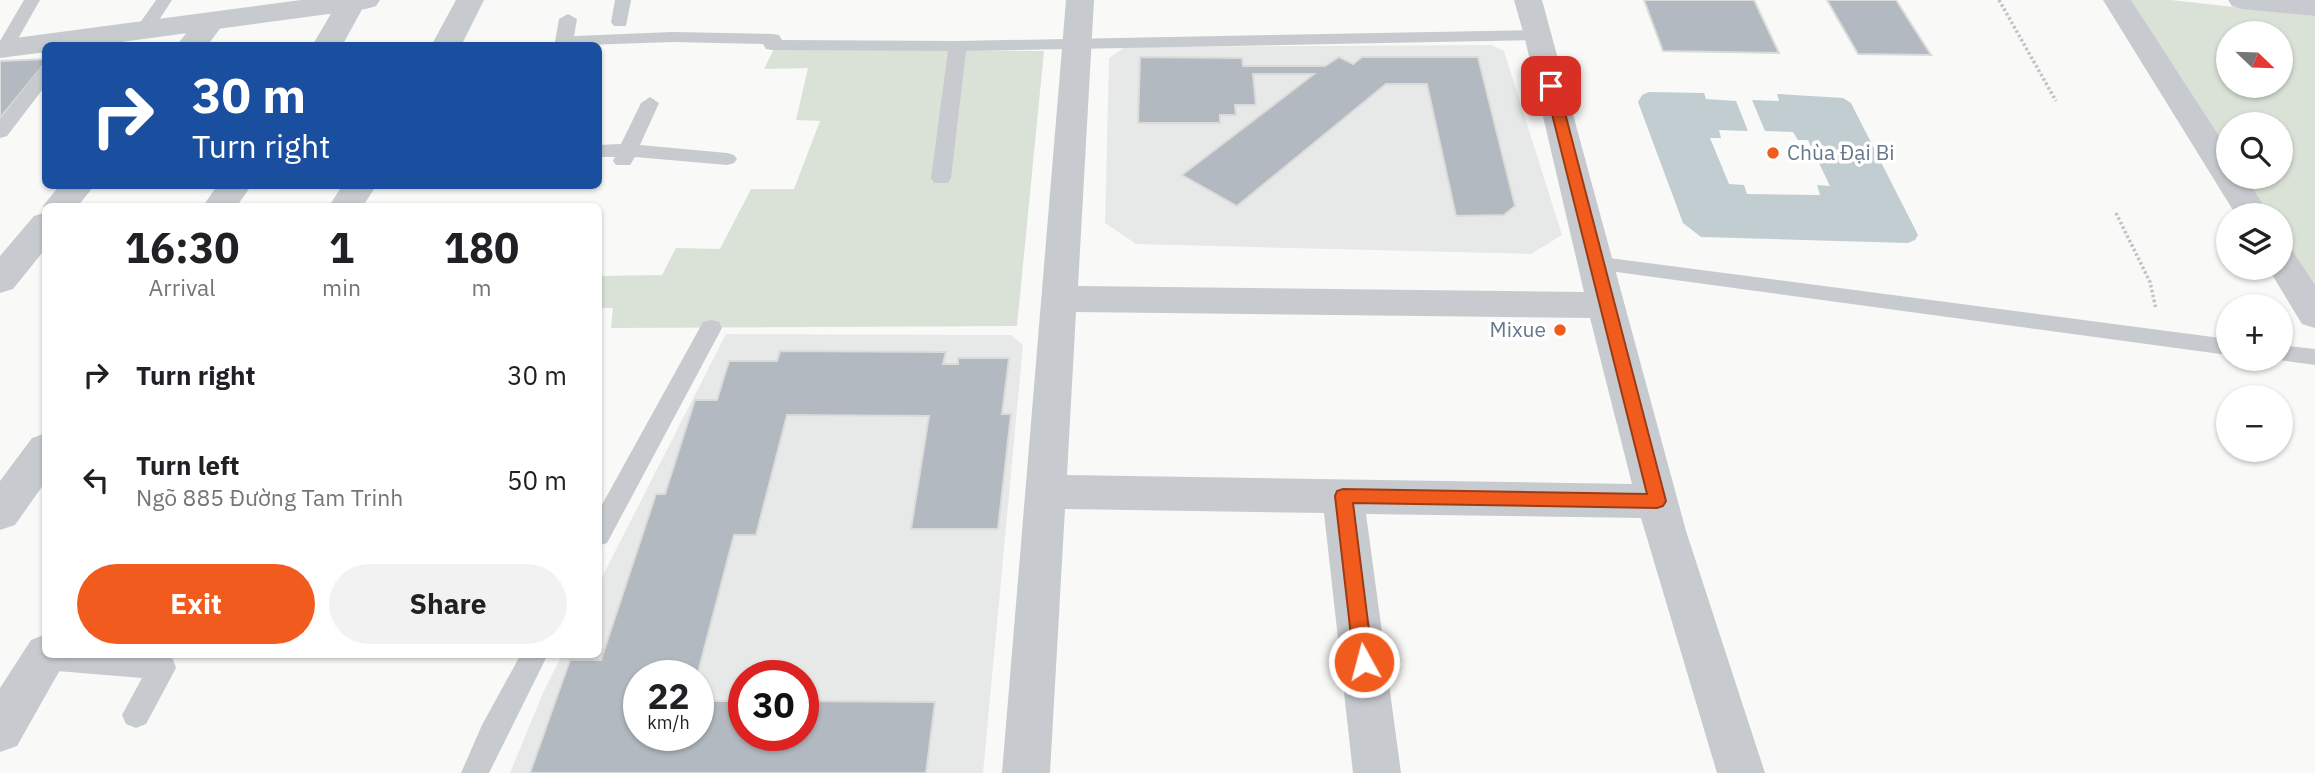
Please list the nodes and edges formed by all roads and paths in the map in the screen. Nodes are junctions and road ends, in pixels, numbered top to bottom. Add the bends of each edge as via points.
1 (32, 0) edge
2 (164, 0) edge
3 (470, 0) edge
4 (623, 0) edge
5 (1080, 0) edge
6 (1528, 0) edge
7 (1999, 0) edge
8 (2117, 0) edge
9 (2242, 0) edge
10 (346, 2) edge
11 (2315, 8) edge
12 (568, 19) dead end
13 (210, 22) junction
14 (620, 22) dead end
15 (144, 30) junction
16 (1539, 35) junction
17 (74, 42) edge
18 (194, 42) edge
19 (329, 42) edge
20 (448, 42) edge
21 (1077, 44) junction
22 (42, 45) edge
23 (958, 46) junction
24 (2, 49) edge
25 (42, 77) edge
26 (2056, 101) dead end
27 (650, 103) dead end
28 (0, 132) edge
29 (602, 152) edge
30 (625, 157) junction
31 (2216, 157) edge
32 (727, 159) dead end
33 (941, 178) dead end
34 (74, 189) edge
35 (63, 203) edge
36 (2116, 213) dead end
37 (42, 229) edge
38 (1594, 263) junction
39 (0, 280) edge
40 (2293, 280) edge
41 (1060, 299) junction
42 (1605, 305) junction
43 (2315, 315) edge
44 (711, 328) dead end
45 (2163, 341) junction
46 (2216, 346) edge
47 (42, 455) edge
48 (1046, 492) junction
49 (1343, 496) junction
50 (1657, 501) junction
51 (0, 513) edge
52 (602, 529) edge
53 (45, 658) edge
54 (66, 658) edge
55 (533, 658) edge
56 (136, 715) dead end
57 (0, 730) edge
58 (475, 773) edge
59 (1026, 773) edge
60 (1377, 773) edge
61 (1741, 773) edge

1 - 24 lane
2 - 15 lane
3 - 20 street
4 - 14 lane
5 - 21 street
6 - 16 street
7 - 26 path
8 - 31 street
9 - 11 street
10 - 13 street
10 - 19 street
12 - 23 lane via 564,41 672,37 773,40 772,45
13 - 15 street
13 - 18 street
15 - 17 street
16 - 21 lane
16 - 38 street
21 - 23 lane
21 - 41 street
22 - 24 street
23 - 33 lane
25 - 28 lane
27 - 30 lane
29 - 30 lane
30 - 32 lane
34 - 35 street
36 - 45 path via 2150,282
37 - 39 street
38 - 42 street
38 - 45 lane
40 - 43 street
41 - 42 street
41 - 48 street
42 - 50 street
44 - 52 lane
45 - 46 lane
47 - 51 street
48 - 49 street
48 - 59 street
49 - 50 street
49 - 60 street
50 - 61 street
53 - 57 street
54 - 56 lane via 163,668
55 - 58 lane

